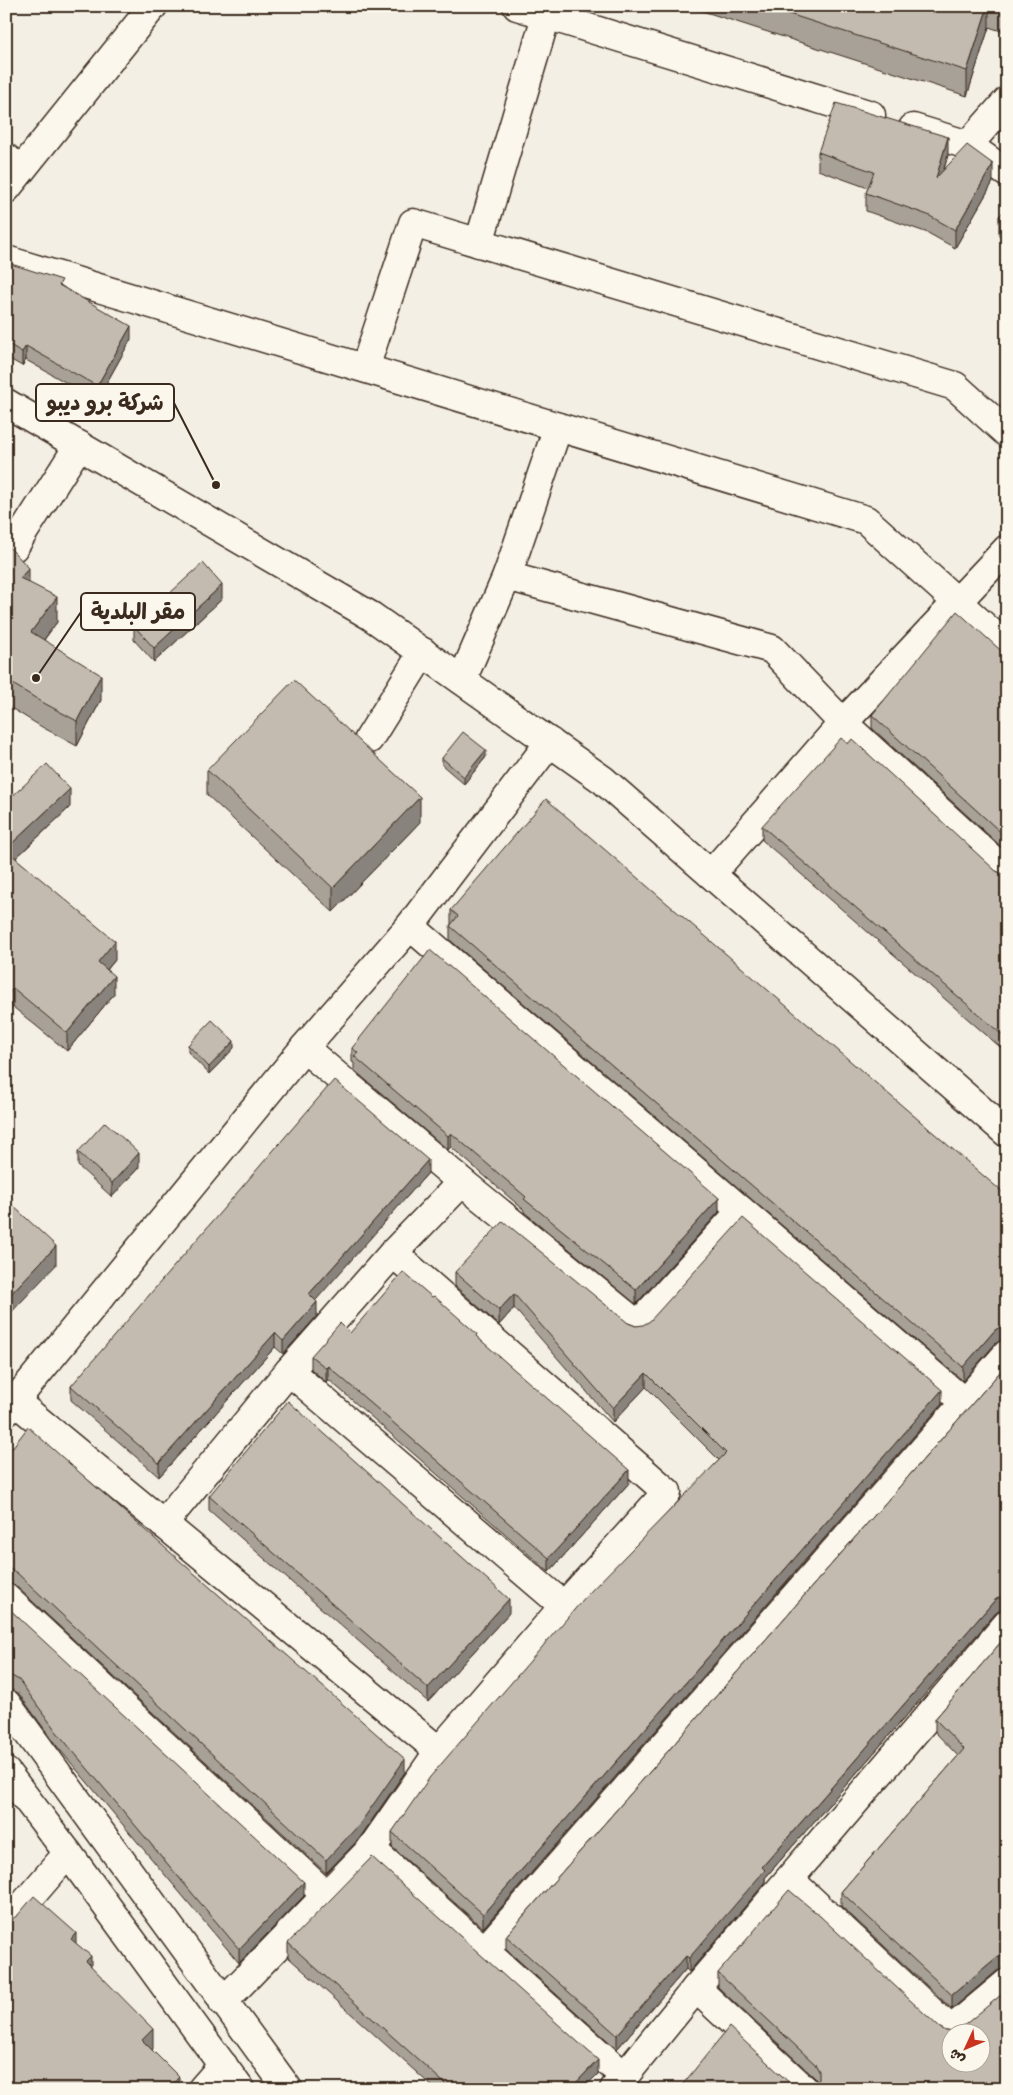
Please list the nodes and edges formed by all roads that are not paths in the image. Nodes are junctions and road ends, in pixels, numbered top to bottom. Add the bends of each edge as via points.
1 (153, 6) edge
2 (518, 6) edge
3 (548, 11) edge
4 (1007, 101) edge
5 (968, 145) junction
6 (11, 173) edge
7 (1007, 173) edge
8 (480, 243) junction
9 (6, 260) edge
10 (365, 368) junction
11 (6, 403) edge
12 (558, 427) junction
13 (1007, 433) edge
14 (79, 445) junction
15 (14, 547) dead end
16 (1007, 549) edge
17 (507, 576) junction
18 (957, 602) junction
19 (1007, 647) edge
20 (423, 652) junction
21 (462, 680) junction
22 (844, 723) junction
23 (369, 739) dead end
24 (550, 742) junction
25 (1007, 872) edge
26 (711, 874) junction
27 (410, 926) junction
28 (304, 1048) junction
29 (1007, 1133) edge
30 (462, 1182) junction
31 (741, 1211) junction
32 (393, 1252) junction
33 (1007, 1354) edge
34 (289, 1372) junction
35 (964, 1402) junction
36 (11, 1407) edge
37 (163, 1524) junction
38 (6, 1598) edge
39 (564, 1606) junction
40 (1007, 1624) edge
41 (6, 1703) edge
42 (439, 1751) junction
43 (6, 1772) edge
44 (371, 1849) junction
45 (68, 1852) junction
46 (790, 1880) junction
47 (326, 1895) junction
48 (6, 1925) edge
49 (484, 1951) junction
50 (1007, 1984) edge
51 (696, 1988) junction
52 (223, 2002) junction
53 (222, 2065) junction
54 (619, 2082) edge
55 (202, 2089) edge
56 (240, 2089) edge
57 (288, 2089) edge
58 (804, 2089) edge

1 - 6 street
2 - 3 street
3 - 5 street
3 - 8 street
4 - 5 street
5 - 7 street
8 - 10 street via 413,223
8 - 13 street via 955,386
9 - 10 street
10 - 12 street
11 - 14 street
12 - 17 street
12 - 18 street via 866,520
14 - 15 street
14 - 20 street via 371,616
16 - 18 street
17 - 21 street
17 - 22 street via 772,649
18 - 19 street
18 - 22 street
20 - 21 street
20 - 23 street
21 - 24 street
22 - 25 street
22 - 26 street
24 - 26 street via 604,780
24 - 27 street
26 - 29 street
27 - 28 street
27 - 31 street
28 - 30 street
28 - 36 street
30 - 31 street via 638,1325
30 - 32 street
31 - 35 street
32 - 34 street
32 - 39 street via 667,1492
33 - 35 street
34 - 37 street
34 - 39 street
35 - 49 street
36 - 37 street
37 - 42 street
38 - 47 street
39 - 42 street
40 - 46 street
41 - 52 street
42 - 44 street
43 - 45 street
44 - 47 street
44 - 49 street
45 - 48 street
45 - 53 street
46 - 50 street via 951,2030
46 - 51 street
47 - 52 street
49 - 54 street
51 - 54 street
51 - 58 street
52 - 57 street
53 - 55 street
53 - 56 street

